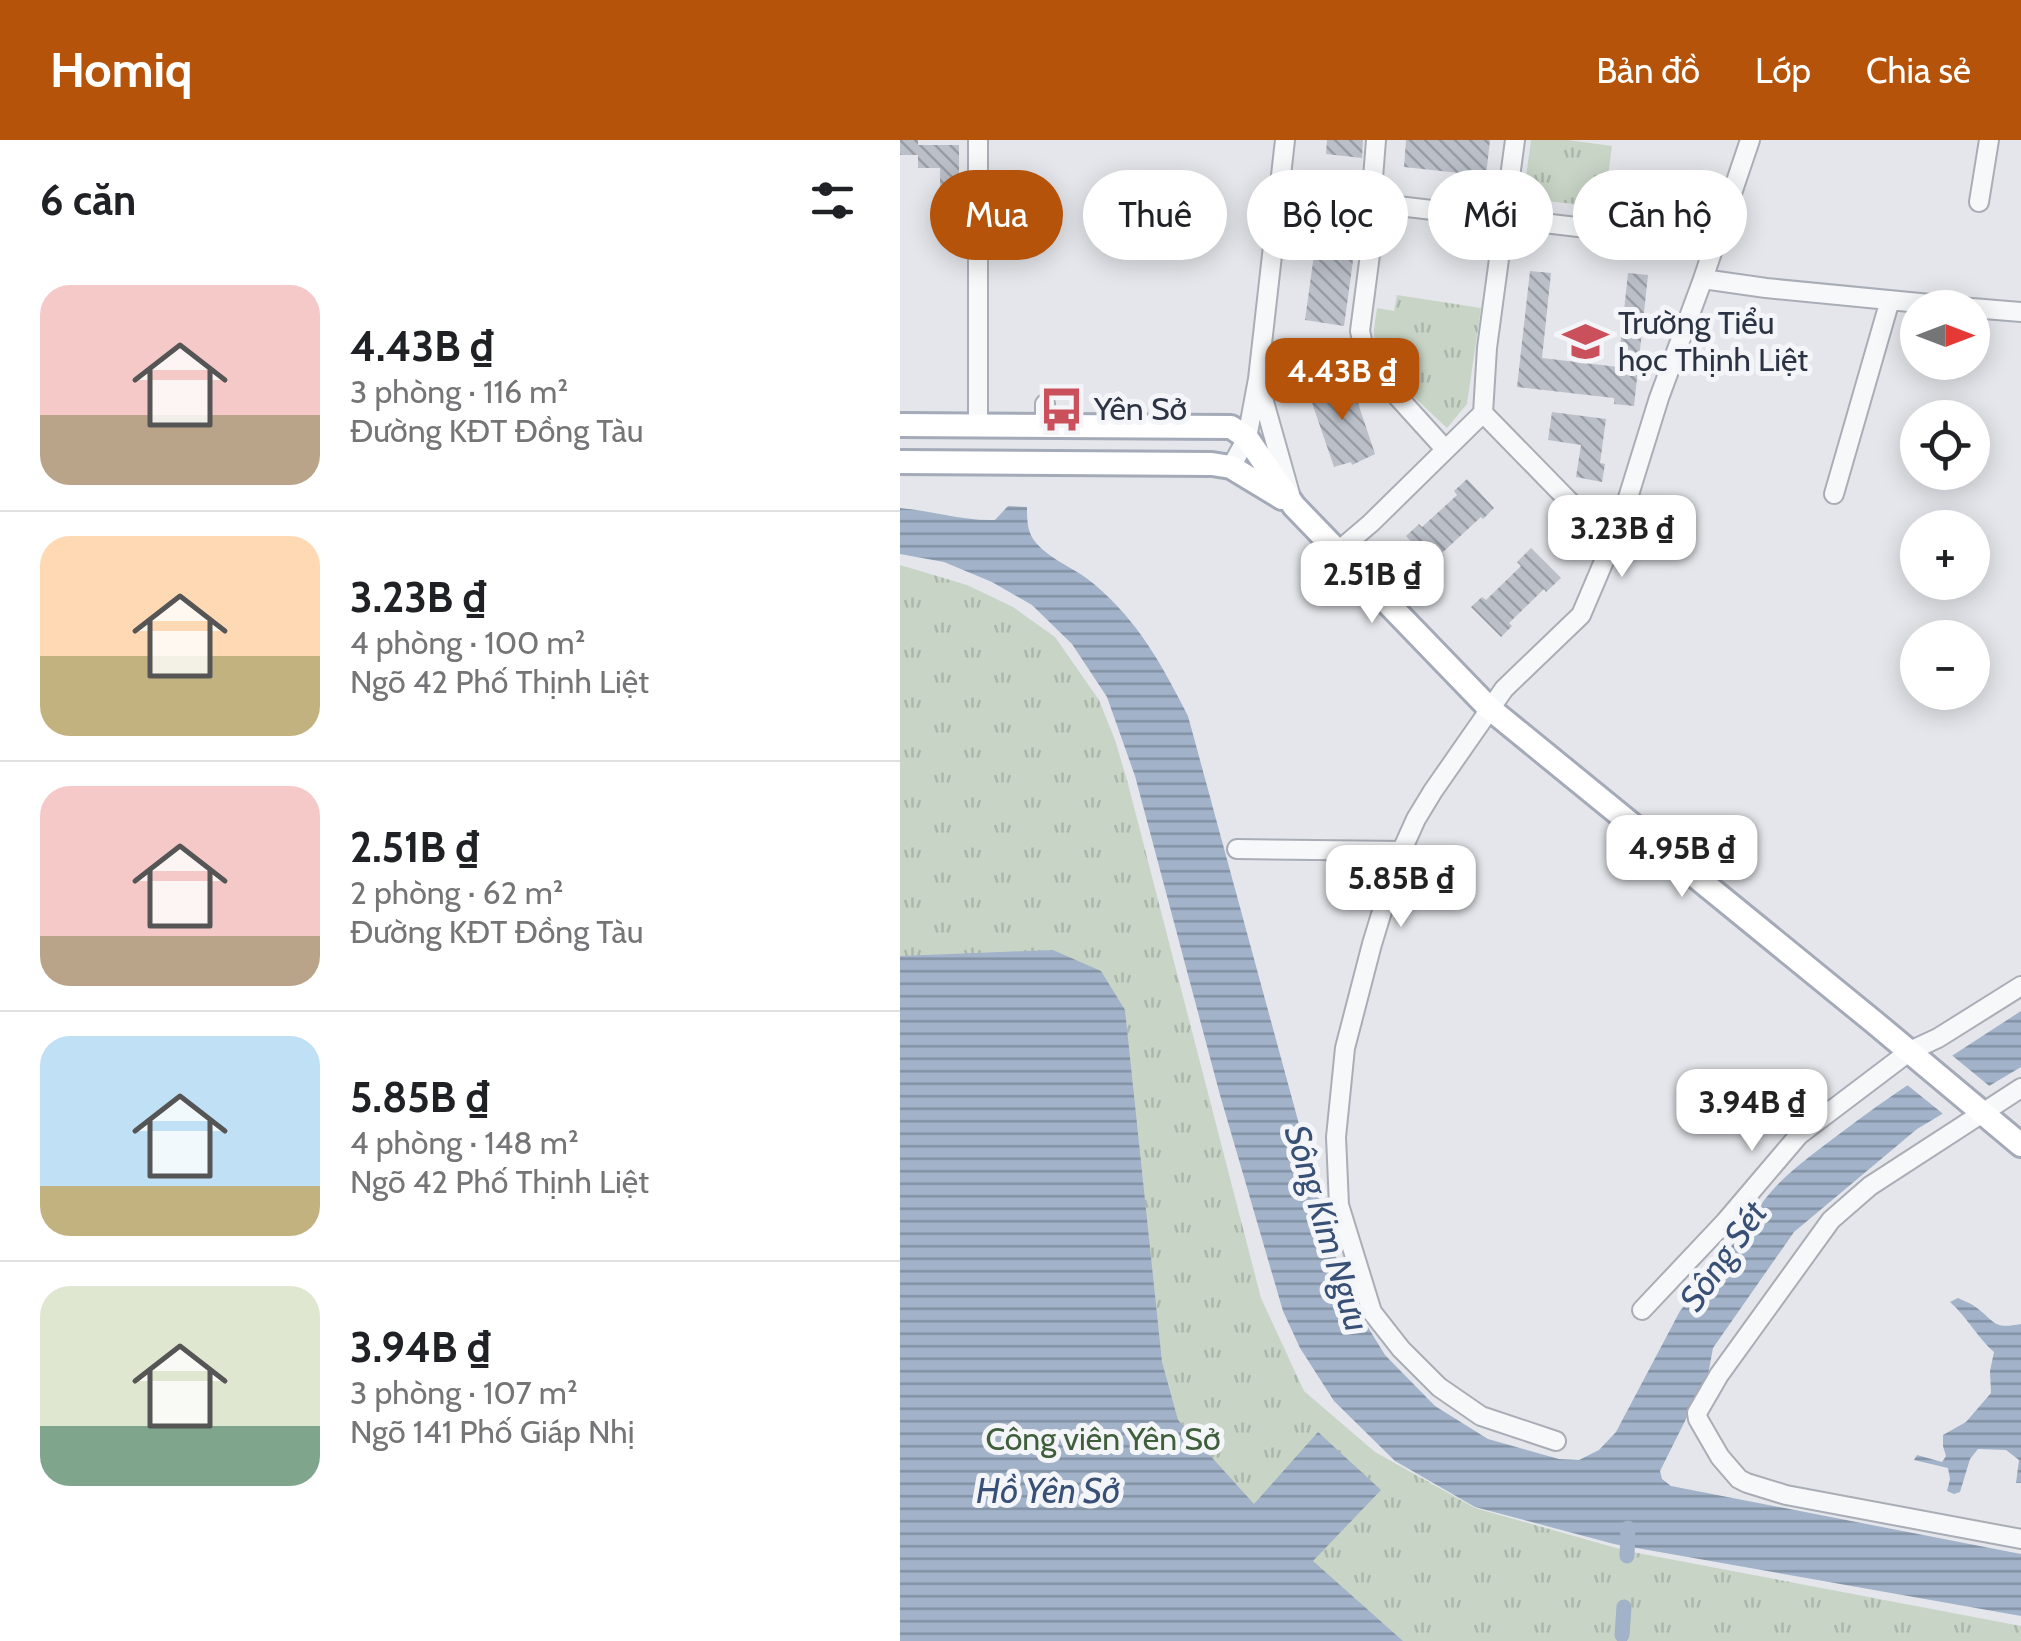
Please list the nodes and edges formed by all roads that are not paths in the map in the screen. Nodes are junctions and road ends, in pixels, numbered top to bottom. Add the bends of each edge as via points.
1 (978, 140) edge
2 (1285, 140) edge
3 (1376, 140) edge
4 (1515, 140) edge
5 (1750, 140) edge
6 (1989, 140) edge
7 (1281, 170) edge
8 (1374, 170) edge
9 (1512, 170) edge
10 (1740, 170) edge
11 (1979, 202) dead end
12 (1271, 260) edge
13 (1369, 260) edge
14 (1500, 260) edge
15 (1709, 260) edge
16 (1703, 279) junction
17 (1890, 300) junction
18 (1900, 301) edge
19 (1990, 309) edge
20 (2021, 312) edge
21 (1258, 379) junction
22 (1484, 413) junction
23 (900, 425) edge
24 (978, 425) junction
25 (1239, 433) junction
26 (1445, 449) junction
27 (900, 462) edge
28 (978, 462) junction
29 (1231, 467) junction
30 (1834, 494) dead end
31 (1294, 506) junction
32 (1610, 544) junction
33 (1338, 552) junction
34 (1489, 708) junction
35 (1236, 849) dead end
36 (1402, 850) junction
37 (2021, 986) edge
38 (1917, 1059) junction
39 (2021, 1088) edge
40 (1978, 1110) junction
41 (2021, 1145) edge
42 (1642, 1310) dead end
43 (1556, 1442) dead end
44 (2021, 1539) edge

1 - 24 street
2 - 7 street
3 - 8 street
4 - 9 street
5 - 10 street
6 - 11 street
12 - 21 street
13 - 26 street via 1360,331 1367,363
14 - 22 street
15 - 16 street
16 - 17 street
16 - 32 street
17 - 18 street
17 - 30 street
19 - 20 street
21 - 25 street
21 - 31 street
22 - 26 street
22 - 32 street
23 - 24 main road
24 - 25 main road via 1045,415
24 - 28 main road
25 - 29 main road
25 - 31 main road
26 - 33 street
27 - 28 main road
28 - 29 main road
29 - 31 main road
31 - 33 main road
32 - 34 street via 1581,614
33 - 34 main road
34 - 36 street via 1432,790
34 - 38 main road
35 - 36 street
36 - 43 street via 1346,1048 1336,1137 1340,1205 1372,1312 1401,1349 1480,1416
37 - 38 street via 1938,1038
38 - 40 main road
38 - 42 street via 1799,1135
39 - 40 street
40 - 41 main road
40 - 44 street via 1831,1220 1697,1413 1720,1457 1747,1483

